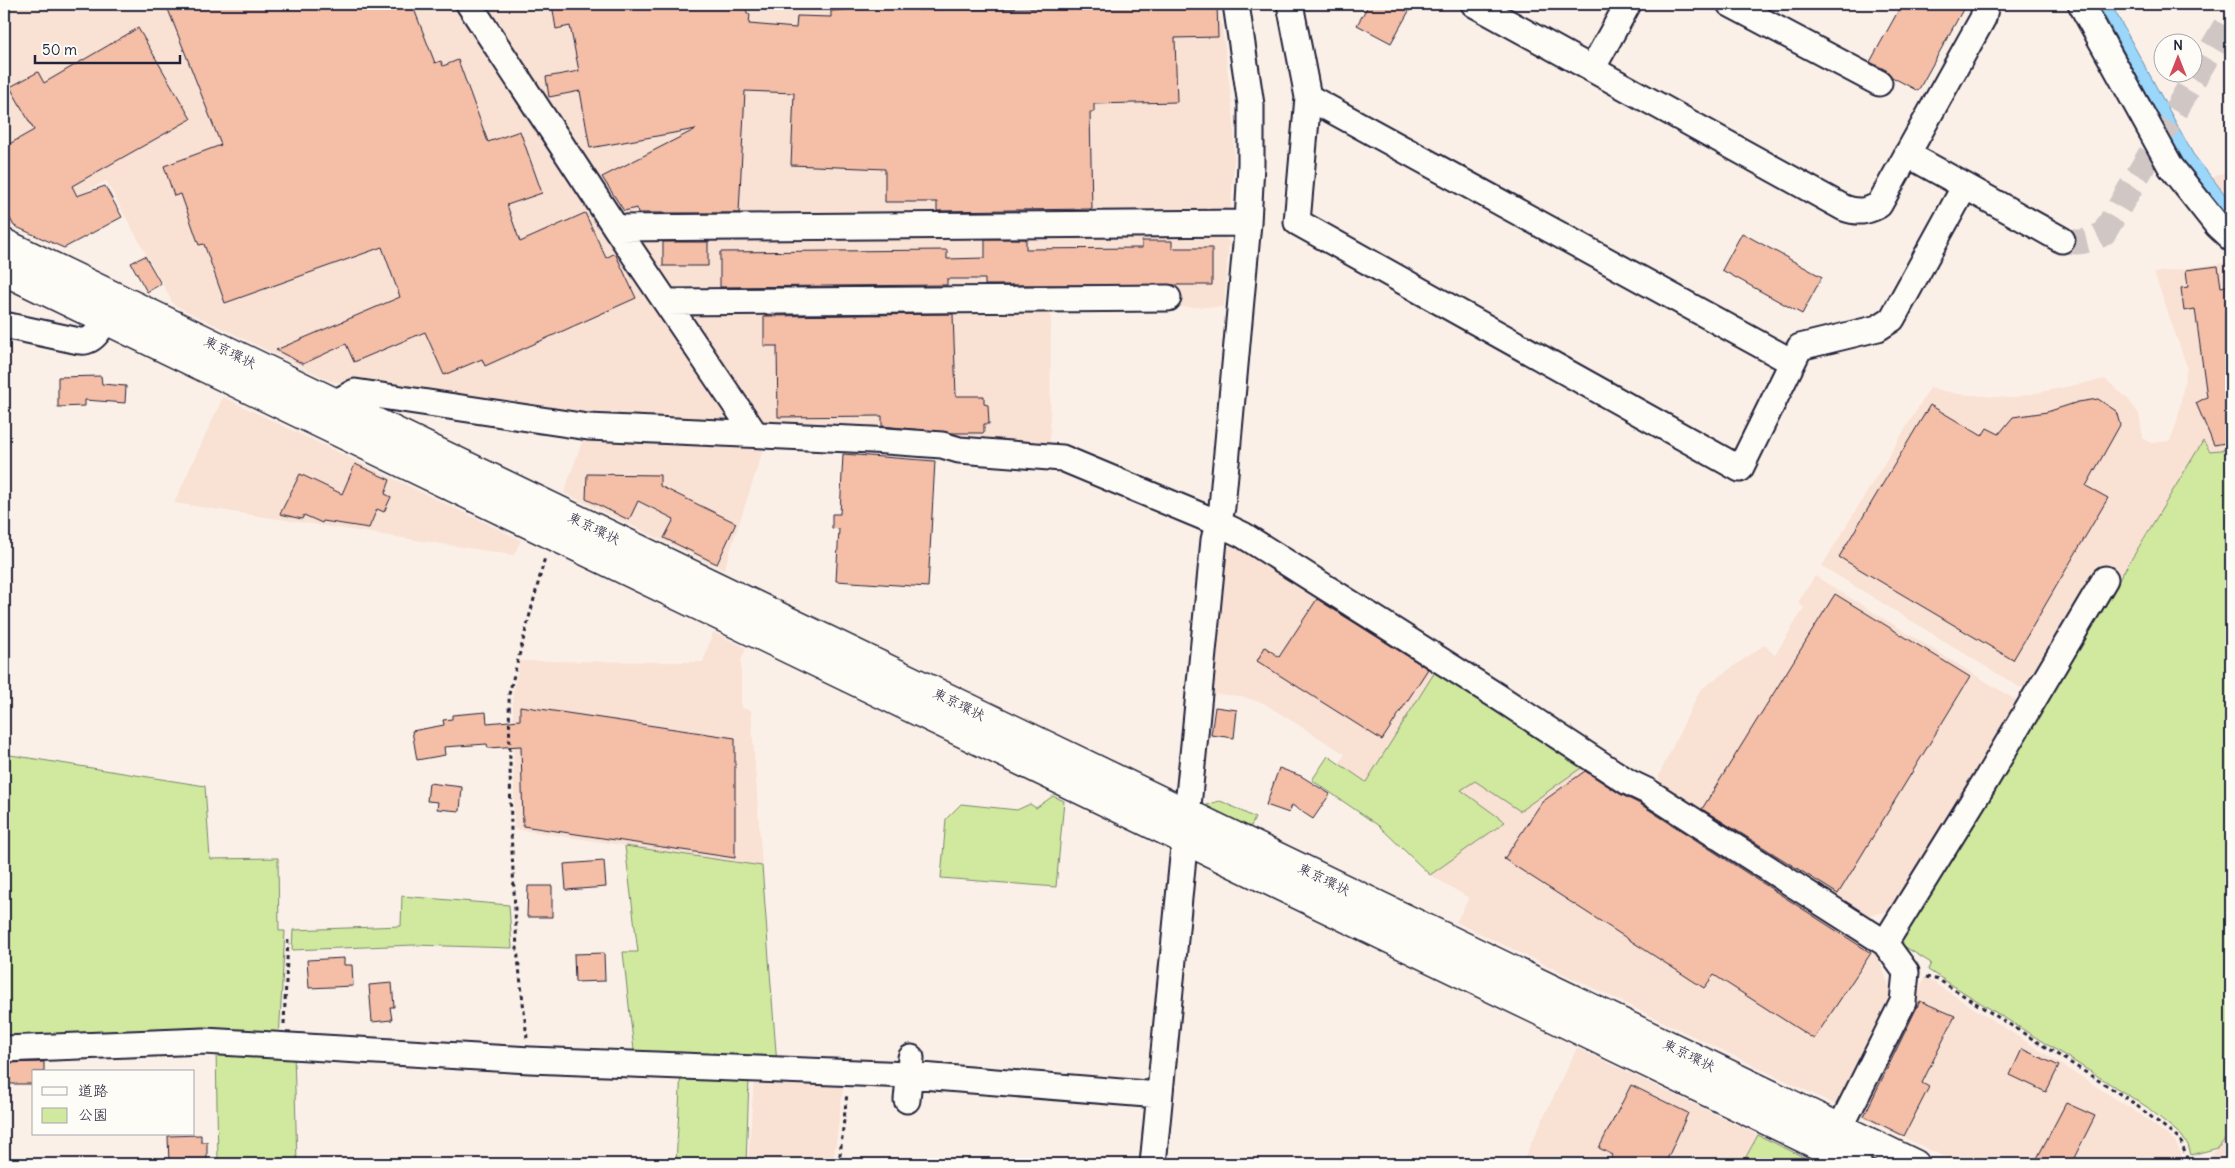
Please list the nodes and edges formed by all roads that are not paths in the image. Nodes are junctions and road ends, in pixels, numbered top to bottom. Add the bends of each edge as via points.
1 (469, 4) edge
2 (1236, 4) edge
3 (1290, 4) edge
4 (1474, 4) edge
5 (1628, 4) edge
6 (1730, 4) edge
7 (1986, 4) edge
8 (2081, 4) edge
9 (1592, 69) junction
10 (1879, 83) dead end
11 (1308, 97) junction
12 (1907, 154) junction
13 (1964, 186) junction
14 (1248, 223) junction
15 (616, 228) junction
16 (2231, 238) edge
17 (2062, 240) tunnel mouth
18 (4, 242) edge
19 (4, 272) edge
20 (1168, 298) dead end
21 (666, 302) junction
22 (110, 308) junction
23 (4, 325) edge
24 (1792, 362) junction
25 (335, 403) junction
26 (755, 434) junction
27 (1218, 523) junction
28 (2105, 579) dead end
29 (1186, 827) junction
30 (1885, 943) junction
31 (4, 1050) edge
32 (910, 1066) junction
33 (1159, 1095) junction
34 (907, 1100) dead end
35 (1840, 1128) junction
36 (1153, 1164) edge
37 (1858, 1164) edge
38 (1915, 1164) edge

1 - 15 street
2 - 14 street via 1251,105
3 - 11 street
4 - 9 street
5 - 9 street
6 - 10 street
7 - 12 street via 1983,18
8 - 16 street via 2171,166
9 - 12 street via 1856,212 1879,206
11 - 24 street
11 - 24 street via 1297,222 1740,469
12 - 13 street
13 - 17 street
13 - 24 street via 1892,319 1878,328 1800,347
14 - 15 street
14 - 27 street
15 - 21 street
18 - 22 highway, 東京環状
19 - 22 highway, 東京環状
20 - 21 street
21 - 26 street
22 - 23 street via 94,337 83,341
22 - 25 highway, 東京環状
22 - 29 highway, 東京環状 via 551,535
25 - 26 street via 355,392 588,427
25 - 29 highway, 東京環状
26 - 27 street via 942,445 959,450 1062,458
27 - 29 street
27 - 30 street via 1243,535 1380,621
28 - 30 street
29 - 33 street
29 - 35 highway, 東京環状
29 - 37 highway, 東京環状
30 - 35 street via 1906,972 1903,1002
31 - 32 street via 204,1041 530,1060 850,1073
32 - 33 street
32 - 34 street
33 - 36 street
35 - 38 highway, 東京環状

